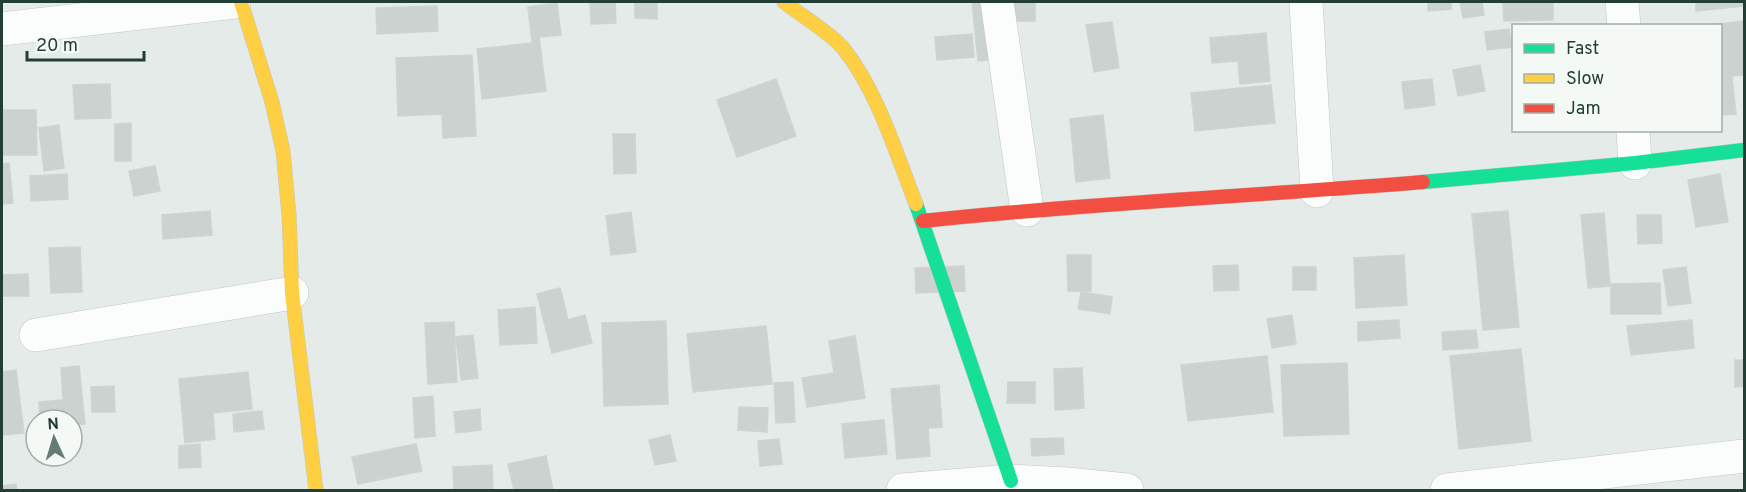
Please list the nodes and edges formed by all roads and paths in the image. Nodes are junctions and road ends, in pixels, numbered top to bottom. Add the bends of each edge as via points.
1 (234, 2) edge
2 (241, 2) edge
3 (784, 2) edge
4 (997, 2) edge
5 (1306, 2) edge
6 (1622, 2) edge
7 (1624, 24) edge
8 (2, 29) edge
9 (1633, 132) edge
10 (1744, 150) edge
11 (1635, 163) junction
12 (1317, 191) junction
13 (1027, 210) junction
14 (923, 221) junction
15 (292, 293) junction
16 (36, 335) dead end
17 (1744, 456) edge
18 (1011, 481) junction
19 (316, 490) edge
20 (903, 490) edge
21 (1127, 490) edge
22 (1447, 490) edge

1 - 8 street
2 - 15 street via 283,151
3 - 14 street via 842,46 861,75
4 - 13 street
5 - 12 street
6 - 7 street
9 - 11 street
10 - 11 street
11 - 12 street
12 - 13 street
13 - 14 street
14 - 18 street
15 - 16 street
15 - 19 street
17 - 22 street
18 - 20 street
18 - 21 street

